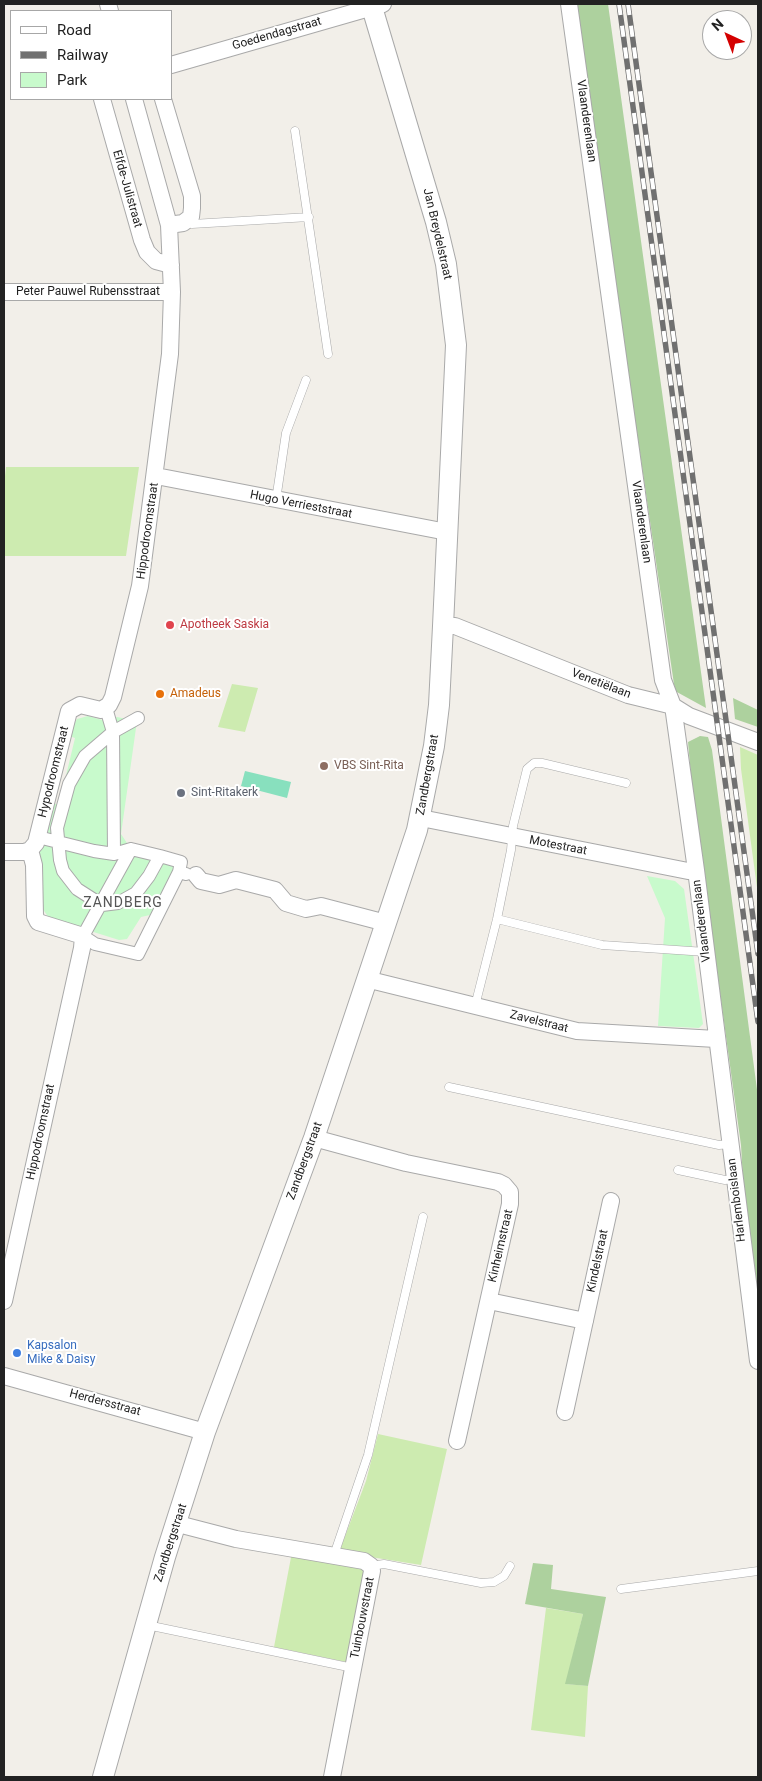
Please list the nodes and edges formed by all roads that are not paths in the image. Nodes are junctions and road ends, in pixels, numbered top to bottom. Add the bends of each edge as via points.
1 (569, 4) edge
2 (375, 5) edge
3 (172, 65) edge
4 (102, 100) edge
5 (134, 100) edge
6 (164, 100) edge
7 (295, 131) dead end
8 (309, 217) junction
9 (187, 220) junction
10 (169, 225) junction
11 (171, 265) junction
12 (4, 292) edge
13 (172, 292) junction
14 (328, 354) dead end
15 (306, 380) dead end
16 (156, 476) junction
17 (276, 500) junction
18 (447, 532) junction
19 (443, 626) junction
20 (673, 706) junction
21 (106, 708) junction
22 (138, 718) dead end
23 (113, 732) junction
24 (758, 742) edge
25 (626, 783) dead end
26 (421, 818) junction
27 (512, 838) junction
28 (57, 841) junction
29 (34, 843) junction
30 (131, 849) junction
31 (4, 852) edge
32 (114, 854) junction
33 (160, 856) junction
34 (696, 870) junction
35 (179, 872) junction
36 (196, 875) joint
37 (102, 904) junction
38 (497, 919) junction
39 (386, 923) junction
40 (83, 936) junction
41 (706, 952) junction
42 (366, 979) junction
43 (475, 1006) junction
44 (716, 1039) junction
45 (449, 1087) dead end
46 (314, 1138) junction
47 (731, 1144) junction
48 (678, 1170) dead end
49 (734, 1179) junction
50 (611, 1201) dead end
51 (423, 1216) dead end
52 (4, 1301) edge
53 (489, 1301) junction
54 (585, 1321) junction
55 (758, 1361) edge
56 (4, 1376) edge
57 (565, 1412) dead end
58 (205, 1432) junction
59 (457, 1441) dead end
60 (178, 1524) junction
61 (334, 1555) junction
62 (371, 1566) junction
63 (510, 1566) dead end
64 (758, 1571) edge
65 (621, 1589) dead end
66 (146, 1625) junction
67 (353, 1668) junction
68 (103, 1777) edge
69 (332, 1777) edge

1 - 20 street, Vlaanderenlaan via 663,680
2 - 3 street, Goedendagstraat
2 - 18 street, Jan Breydelstraat via 446,264 456,345
4 - 11 street, Elfde-Julistraat via 142,240 156,261
5 - 10 street
6 - 9 street via 192,196 191,217
7 - 8 lane
8 - 9 lane via 192,224
8 - 14 lane
9 - 10 street
10 - 11 street
11 - 13 street
12 - 13 street, Peter Pauwel Rubensstraat
13 - 16 street, Hippodroomstraat via 170,354
15 - 17 lane via 286,432
16 - 17 street, Hugo Verrieststraat
16 - 21 street, Hippodroomstraat via 140,586 112,700
17 - 18 street, Hugo Verrieststraat
18 - 19 street, Zandbergstraat
19 - 20 street, Venetiëlaan via 455,626 628,695
19 - 26 street, Zandbergstraat via 437,722
20 - 24 street, Venetiëlaan via 690,716
20 - 34 street, Vlaanderenlaan
21 - 23 street
21 - 29 street, Hypodroomstraat via 99,710 80,704 69,711
22 - 23 street
23 - 28 street via 85,756 69,784 57,828
23 - 32 street
25 - 27 lane via 534,763 524,775
26 - 27 street, Motestraat
26 - 39 street, Zandbergstraat
27 - 34 street, Motestraat
27 - 38 lane
28 - 29 street
28 - 32 street
28 - 37 street via 60,860 69,881 87,898
29 - 31 street via 24,852
29 - 40 street, Hypodroomstraat via 35,916 38,922
30 - 32 street
30 - 33 street
30 - 37 street
33 - 35 street via 181,862
33 - 37 street via 136,893 118,903
34 - 41 street, Vlaanderenlaan
35 - 36 street
35 - 40 street via 138,954 96,944
36 - 39 street via 201,881 219,885 236,880 275,890 286,903 306,909 321,906
37 - 40 street
38 - 41 lane via 602,945
38 - 43 lane
39 - 42 street, Zandbergstraat
40 - 52 street, Hippodroomstraat
41 - 44 street, Vlaanderenlaan
42 - 43 street, Zavelstraat
42 - 46 street, Zandbergstraat
43 - 44 street, Zavelstraat via 577,1031
44 - 47 street, Harlemboislaan
45 - 47 lane via 719,1145
46 - 53 street, Kinheimstraat via 406,1163 498,1182 507,1187 510,1204
46 - 58 street, Zandbergstraat
47 - 49 street, Harlemboislaan
48 - 49 lane via 724,1180
49 - 55 street, Harlemboislaan
50 - 54 street, Kindelstraat
51 - 61 lane via 368,1455
53 - 54 street
53 - 59 street, Kinheimstraat
54 - 57 street, Kindelstraat
56 - 58 street, Herdersstraat
58 - 60 street, Zandbergstraat
60 - 61 street, Tuinbouwstraat via 236,1539
60 - 66 street, Zandbergstraat
61 - 62 street, Tuinbouwstraat via 364,1561
62 - 63 lane via 384,1564 481,1583 494,1582 504,1576
62 - 67 street, Tuinbouwstraat
64 - 65 lane
66 - 67 lane
66 - 68 street, Zandbergstraat
67 - 69 street, Tuinbouwstraat

